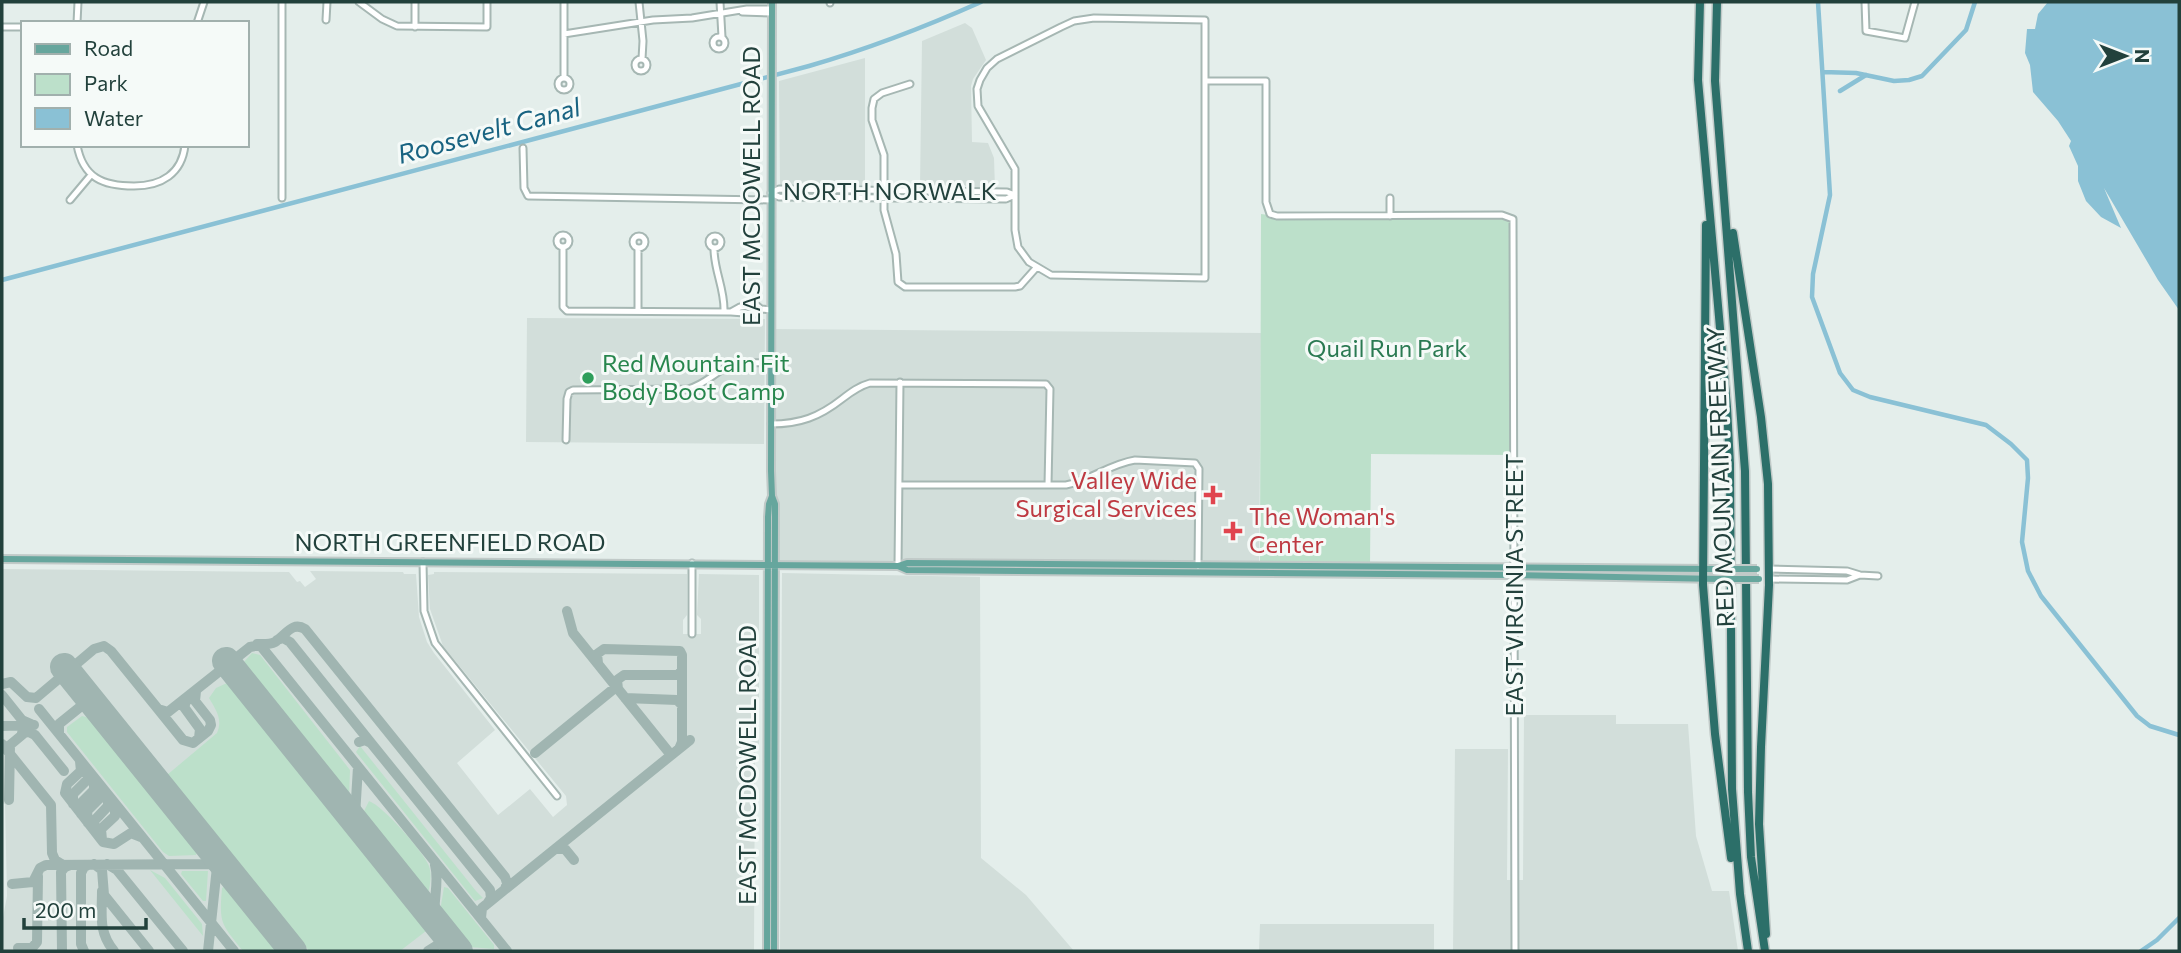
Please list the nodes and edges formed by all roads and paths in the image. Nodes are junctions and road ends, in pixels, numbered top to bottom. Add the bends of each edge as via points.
1 (78, 2) edge
2 (204, 2) edge
3 (282, 2) edge
4 (327, 2) edge
5 (359, 2) edge
6 (415, 2) edge
7 (487, 2) edge
8 (564, 2) edge
9 (639, 2) edge
10 (720, 2) edge
11 (1700, 2) edge
12 (1717, 2) edge
13 (1865, 2) edge
14 (1915, 2) edge
15 (772, 8) edge
16 (722, 13) junction
17 (326, 20) dead end
18 (78, 21) edge
19 (198, 21) edge
20 (641, 22) junction
21 (2, 27) edge
22 (21, 27) edge
23 (415, 27) junction
24 (564, 34) junction
25 (722, 37) dead end
26 (642, 59) dead end
27 (564, 78) dead end
28 (1205, 81) junction
29 (910, 84) dead end
30 (1702, 124) junction
31 (78, 147) edge
32 (185, 147) edge
33 (523, 148) dead end
34 (91, 175) junction
35 (884, 194) junction
36 (1014, 195) junction
37 (771, 196) junction
38 (282, 198) dead end
39 (1390, 198) dead end
40 (1725, 199) junction
41 (70, 200) dead end
42 (1390, 216) junction
43 (563, 247) dead end
44 (638, 248) dead end
45 (714, 249) dead end
46 (1036, 268) junction
47 (771, 310) junction
48 (638, 311) junction
49 (728, 312) junction
50 (771, 363) junction
51 (900, 382) junction
52 (771, 424) junction
53 (566, 440) dead end
54 (899, 485) junction
55 (1048, 485) junction
56 (2, 559) edge
57 (423, 562) junction
58 (692, 563) junction
59 (771, 564) junction
60 (1083, 564) junction
61 (898, 566) junction
62 (1703, 568) junction
63 (1198, 569) junction
64 (1764, 569) junction
65 (1045, 570) junction
66 (1515, 571) junction
67 (1860, 575) junction
68 (1878, 576) dead end
69 (1708, 579) junction
70 (1769, 579) junction
71 (692, 634) dead end
72 (771, 751) junction
73 (557, 796) dead end
74 (1740, 894) junction
75 (767, 951) edge
76 (774, 951) edge
77 (1515, 951) edge
78 (1748, 951) edge
79 (1765, 951) edge

1 - 18 street
2 - 19 street
3 - 38 street
4 - 17 street
5 - 23 street via 388,23
6 - 23 street
7 - 23 street via 487,27
8 - 24 street
9 - 20 street
10 - 16 street
11 - 30 highway, RED MOUNTAIN FREEWAY
12 - 40 highway, RED MOUNTAIN FREEWAY via 1716,81
13 - 14 street via 1866,31 1905,38
15 - 16 street
15 - 37 main road, EAST MCDOWELL ROAD
16 - 20 street
16 - 25 street
20 - 24 street
20 - 26 street
21 - 22 street
24 - 27 street
28 - 36 street via 1205,20 1094,18 1074,22 997,59 979,80 978,106 1012,162
28 - 42 street via 1266,81 1266,202 1270,214
28 - 46 street via 1205,278 1060,276
29 - 35 street via 874,99 872,120 884,155
30 - 62 highway via 1707,267
30 - 74 highway, RED MOUNTAIN FREEWAY via 1730,464 1732,789
31 - 34 street
32 - 34 street via 178,167 159,183 118,186
33 - 37 street, NORTH NORWALK via 528,196
34 - 41 street
35 - 36 street, NORTH NORWALK
35 - 37 street, NORTH NORWALK
35 - 46 street via 897,279 905,287 1014,287
36 - 46 street via 1015,239
37 - 47 main road, EAST MCDOWELL ROAD
39 - 42 street
40 - 64 highway via 1764,442 1769,509
40 - 79 highway, RED MOUNTAIN FREEWAY via 1745,458 1751,857
42 - 66 street, EAST VIRGINIA STREET via 1502,215 1513,219
43 - 48 street via 563,307
44 - 48 street
45 - 49 street
47 - 49 street via 757,305
47 - 50 main road, EAST MCDOWELL ROAD
48 - 49 street
50 - 52 main road, EAST MCDOWELL ROAD
50 - 53 street via 727,366 688,389 569,392
51 - 52 street via 866,384 812,418
51 - 54 street
51 - 55 street via 1046,384
52 - 59 main road, EAST MCDOWELL ROAD via 775,505
54 - 55 street
54 - 61 street
55 - 63 street via 1077,482 1127,461 1195,463 1199,470
56 - 57 main road, NORTH GREENFIELD ROAD
57 - 58 main road, NORTH GREENFIELD ROAD
57 - 73 street via 424,611 435,643
58 - 59 main road, NORTH GREENFIELD ROAD
58 - 71 street
59 - 61 main road, NORTH GREENFIELD ROAD
59 - 72 main road, EAST MCDOWELL ROAD
60 - 61 main road, NORTH GREENFIELD ROAD
60 - 63 main road, NORTH GREENFIELD ROAD
60 - 65 main road
61 - 65 main road, NORTH GREENFIELD ROAD via 907,570
62 - 64 main road, NORTH GREENFIELD ROAD, bridge
62 - 66 main road, NORTH GREENFIELD ROAD
62 - 69 highway
63 - 65 main road, NORTH GREENFIELD ROAD
63 - 66 main road, NORTH GREENFIELD ROAD
64 - 67 street, NORTH GREENFIELD ROAD
64 - 70 highway
66 - 69 main road, NORTH GREENFIELD ROAD
66 - 77 street, EAST VIRGINIA STREET
67 - 68 street, NORTH GREENFIELD ROAD
67 - 70 street, NORTH GREENFIELD ROAD via 1847,580
69 - 70 main road, NORTH GREENFIELD ROAD, bridge
69 - 74 highway via 1714,734
70 - 79 highway via 1759,824
72 - 75 main road, EAST MCDOWELL ROAD
72 - 76 main road, EAST MCDOWELL ROAD
74 - 78 highway, RED MOUNTAIN FREEWAY

